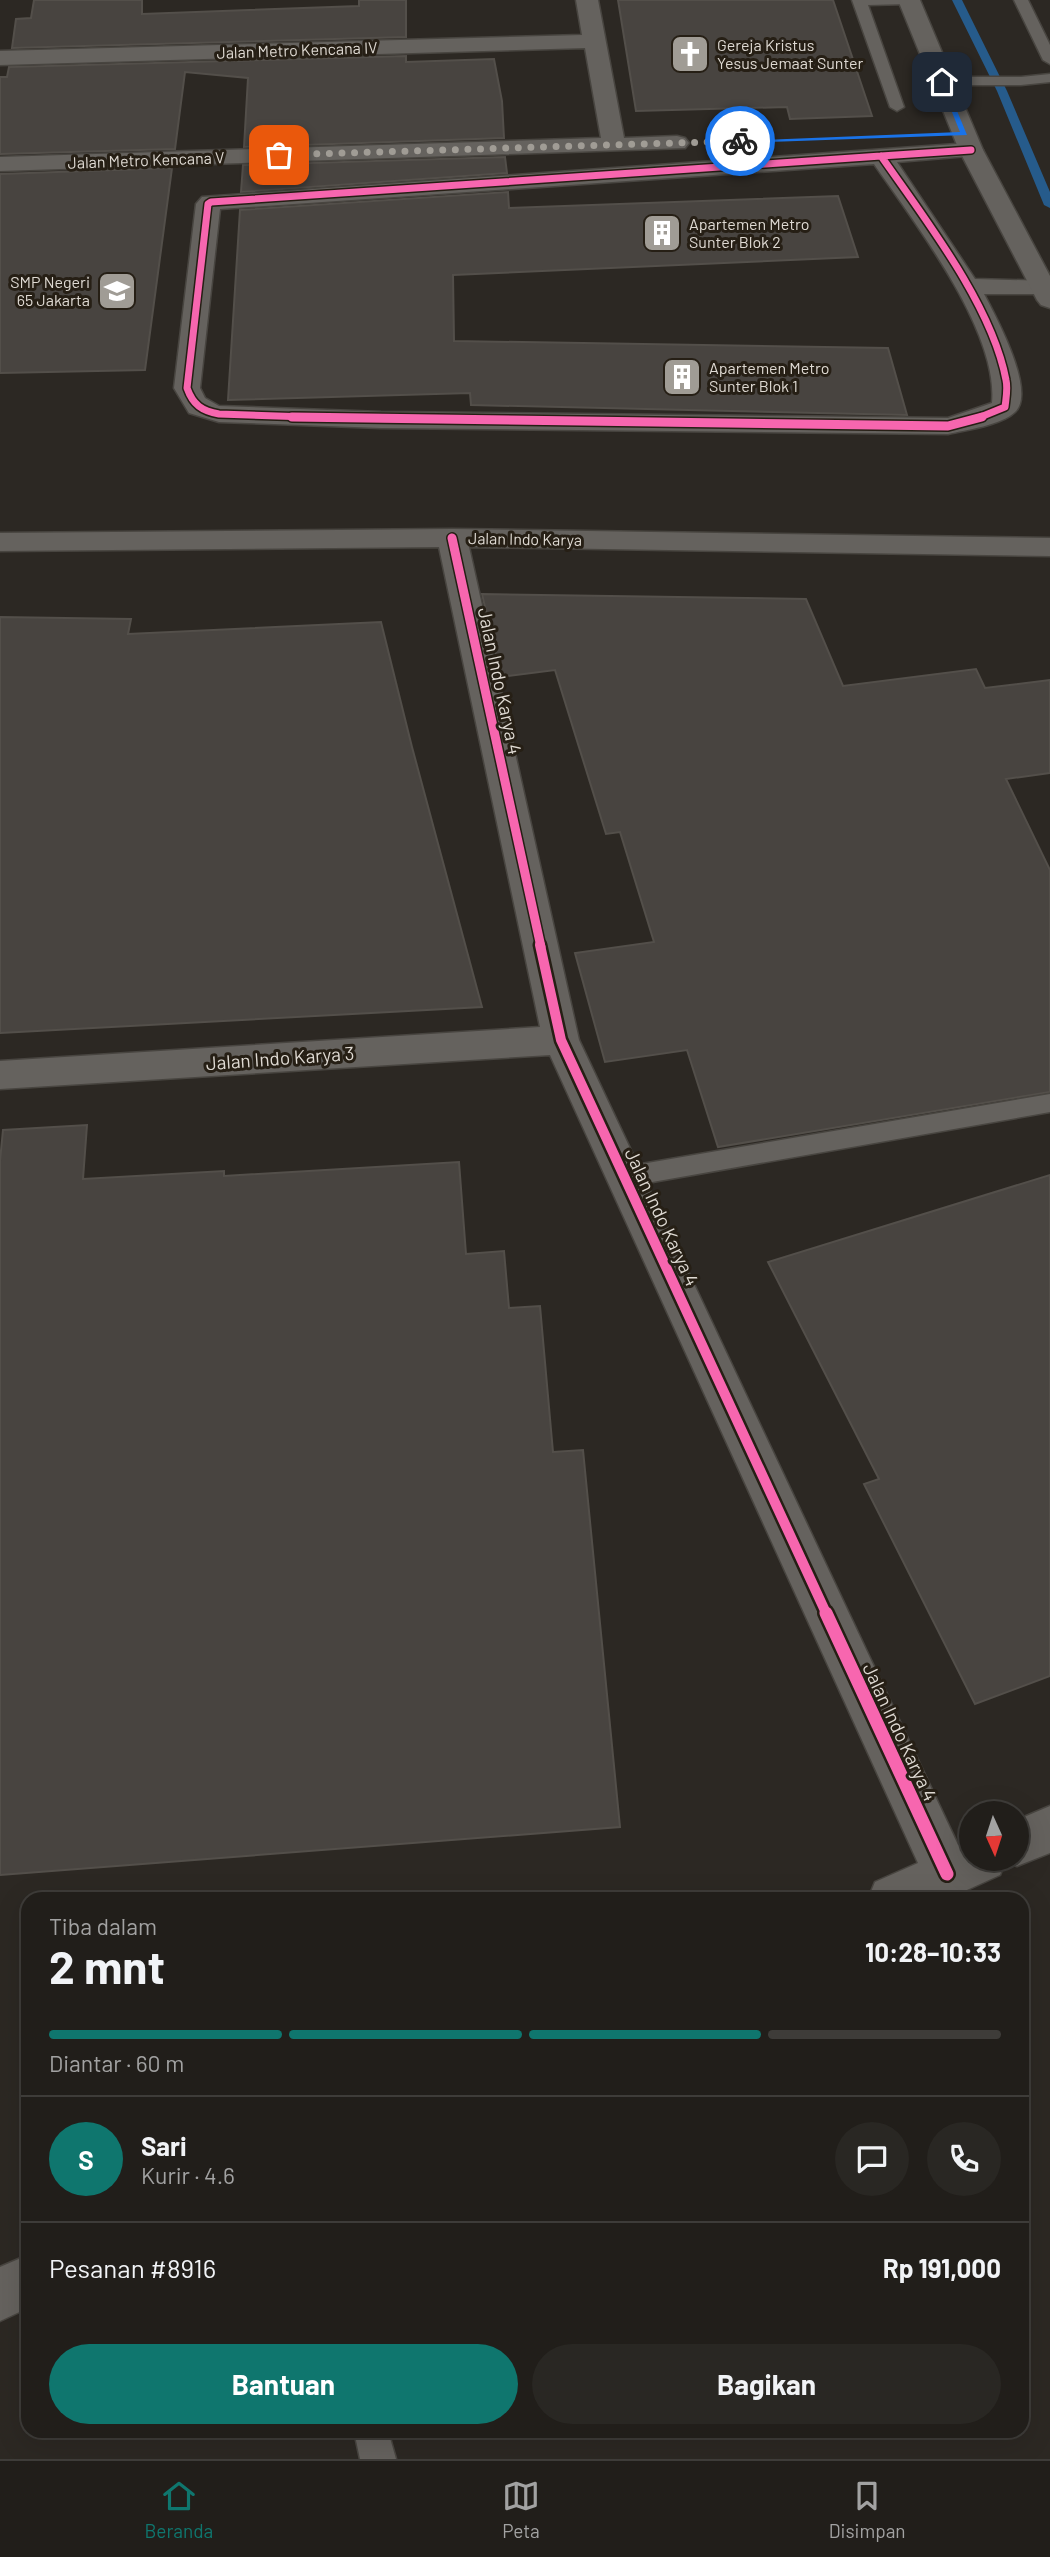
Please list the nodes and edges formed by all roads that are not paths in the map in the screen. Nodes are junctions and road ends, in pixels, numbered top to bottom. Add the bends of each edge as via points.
1 (587, 0) edge
2 (909, 0) edge
3 (1021, 0) edge
4 (859, 1) edge
5 (594, 41) junction
6 (0, 58) edge
7 (1050, 60) edge
8 (1050, 78) edge
9 (942, 82) junction
10 (897, 107) dead end
11 (794, 139) dead end
12 (697, 142) dead end
13 (968, 142) junction
14 (614, 145) junction
15 (881, 156) junction
16 (0, 164) edge
17 (973, 295) junction
18 (1047, 297) edge
19 (452, 538) junction
20 (0, 542) edge
21 (1050, 547) edge
22 (561, 1040) junction
23 (0, 1075) edge
24 (1050, 1102) edge
25 (624, 1177) junction
26 (1050, 1829) edge
27 (1029, 1838) edge
28 (959, 1854) edge
29 (959, 1869) edge
30 (907, 1892) edge
31 (21, 2284) edge
32 (0, 2294) edge
33 (373, 2438) edge
34 (378, 2459) edge

1 - 5 street
2 - 4 lane
2 - 9 street
3 - 7 lane
4 - 10 lane
5 - 6 street, Jalan Metro Kencana IV
5 - 14 street
8 - 9 lane
9 - 13 street
11 - 13 street
12 - 14 street, Jalan Metro Kencana V
13 - 15 street
13 - 18 street
14 - 16 street, Jalan Metro Kencana V
15 - 17 street
15 - 17 street via 211,202 187,388 197,409 219,414 948,426 1005,408 1009,400 1008,378
17 - 18 street
19 - 20 street, Jalan Indo Karya
19 - 21 street, Jalan Indo Karya
19 - 22 street, Jalan Indo Karya 4
22 - 23 street, Jalan Indo Karya 3
22 - 25 street, Jalan Indo Karya 4
24 - 25 lane
25 - 28 street, Jalan Indo Karya 4
26 - 27 street
29 - 30 street
31 - 32 street
33 - 34 lane

